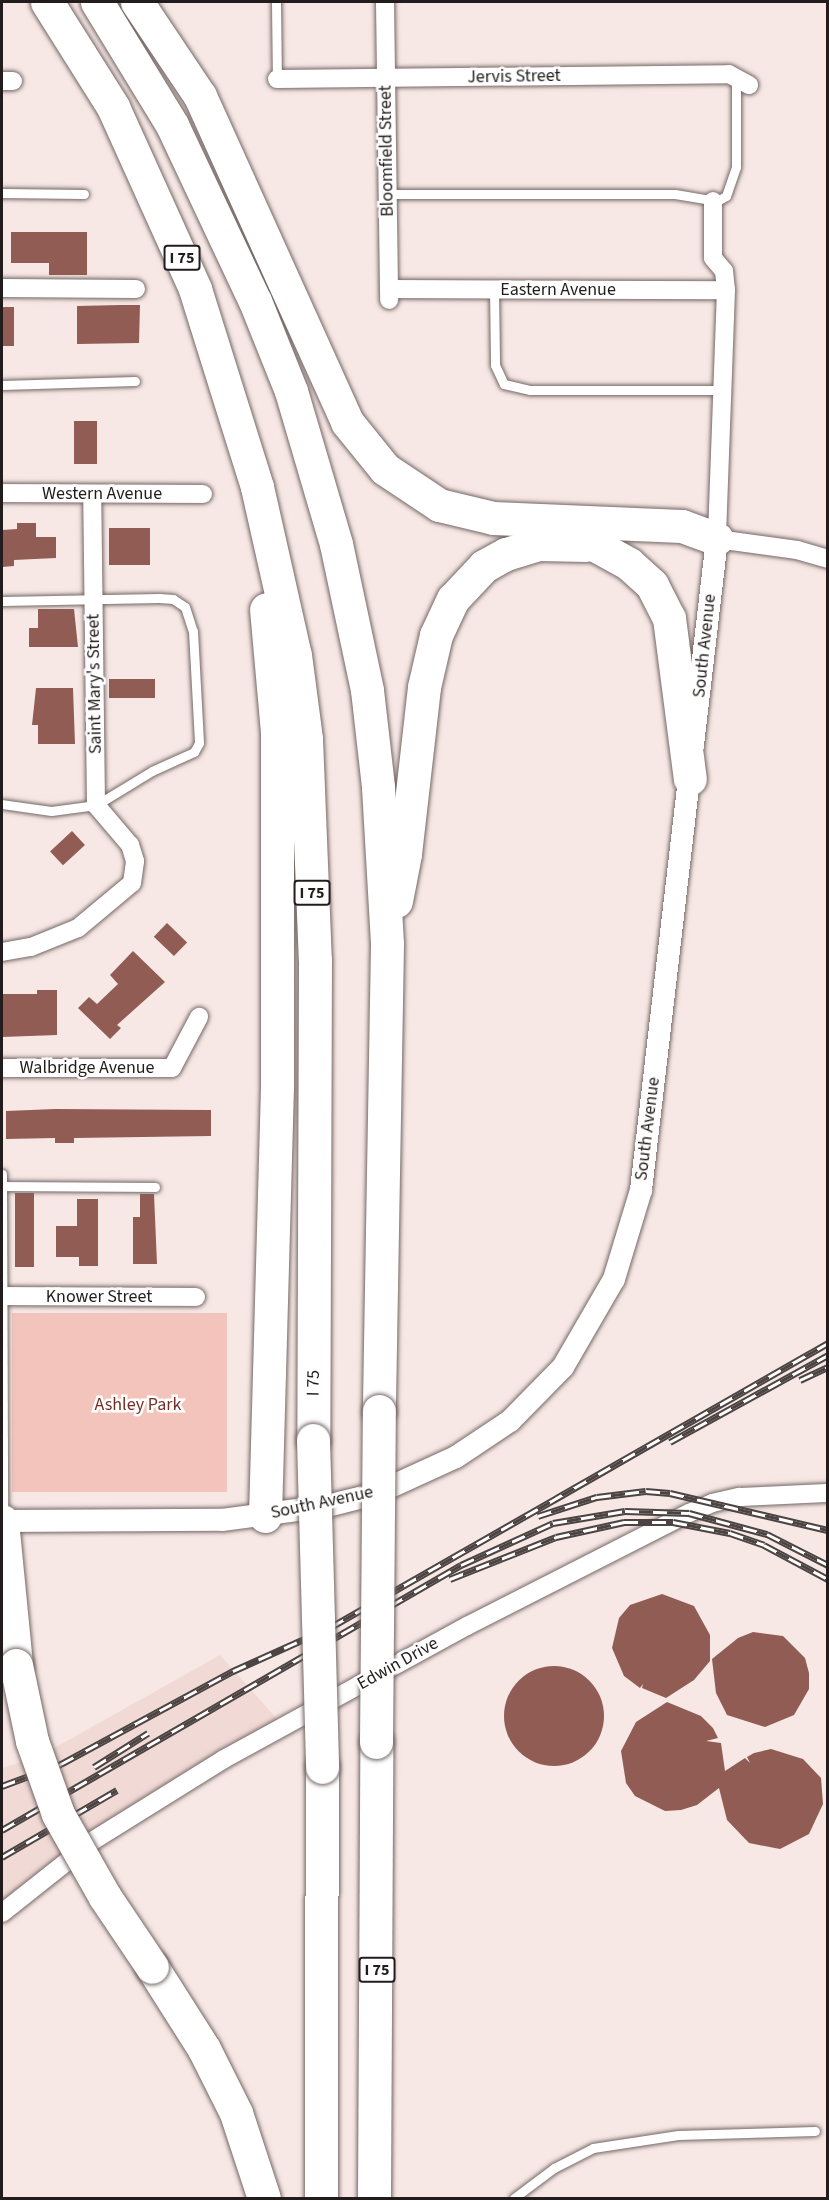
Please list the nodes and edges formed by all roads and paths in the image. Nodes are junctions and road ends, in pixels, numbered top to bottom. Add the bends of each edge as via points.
1 (47, 2) edge
2 (97, 2) edge
3 (137, 2) edge
4 (276, 2) edge
5 (385, 2) edge
6 (277, 79) joint
7 (386, 79) junction
8 (742, 81) joint
9 (2, 193) edge
10 (84, 194) dead end
11 (388, 194) junction
12 (713, 201) junction
13 (2, 288) edge
14 (136, 289) dead end
15 (494, 290) junction
16 (726, 290) junction
17 (389, 295) joint
18 (219, 357) junction
19 (135, 381) dead end
20 (2, 385) edge
21 (724, 390) junction
22 (2, 493) edge
23 (92, 494) junction
24 (203, 494) dead end
25 (717, 539) junction
26 (595, 545) junction
27 (828, 559) edge
28 (2, 601) edge
29 (93, 602) junction
30 (690, 779) junction
31 (2, 804) edge
32 (96, 805) junction
33 (387, 944) junction
34 (2, 952) edge
35 (199, 1017) dead end
36 (2, 1068) edge
37 (2, 1174) edge
38 (3, 1186) edge
39 (155, 1187) dead end
40 (3, 1296) edge
41 (196, 1297) dead end
42 (828, 1493) edge
43 (265, 1516) junction
44 (2, 1521) edge
45 (2, 1913) edge
46 (815, 2131) dead end
47 (264, 2199) edge
48 (321, 2199) edge
49 (375, 2199) edge
50 (514, 2199) edge

1 - 18 highway, I 75 / I 75 via 87,62 139,161 195,290
2 - 33 highway, I 75 via 172,125 255,301 291,391 336,544 367,690 378,787
3 - 25 highway via 200,96 347,422 385,469 439,505 493,518 682,526
4 - 6 lane
5 - 7 street, Bloomfield Street
6 - 7 street, Jervis Street
7 - 8 street, Jervis Street via 729,75
7 - 11 street, Bloomfield Street
8 - 12 lane via 736,167 726,196
9 - 10 lane
11 - 12 lane via 675,194
11 - 17 street, Bloomfield Street
12 - 16 street, South Avenue via 713,258 724,271
13 - 14 street
15 - 16 street, Eastern Avenue
15 - 17 street, Eastern Avenue
15 - 21 lane via 495,365 504,384 530,390
16 - 21 street, South Avenue
18 - 43 highway via 255,533 270,632 277,732 275,1266
18 - 48 highway, I 75 / I 75, bridge via 276,560 295,655 306,739 315,960 313,1440 322,1767
19 - 20 lane
21 - 25 street, South Avenue
22 - 23 street, Western Avenue
23 - 24 street, Western Avenue
23 - 29 street, Saint Mary's Street
25 - 26 highway via 680,549
25 - 27 street via 797,550
25 - 30 street, South Avenue
26 - 30 highway via 629,564 652,585 669,618
26 - 33 highway via 539,544 507,554 484,566 453,599 436,635 424,687 405,854
28 - 29 lane
29 - 32 street, Saint Mary's Street
29 - 32 lane via 173,599 185,607 193,631 199,743 194,752 152,771
30 - 43 street, South Avenue via 641,1190 614,1279 592,1319 563,1367 538,1395 510,1421 456,1457 375,1494
31 - 32 lane via 51,811
32 - 34 street via 130,844 135,861 132,883 78,928 31,947
33 - 49 highway, I 75, bridge via 379,1411
35 - 36 street, Walbridge Avenue via 172,1068
37 - 38 lane
38 - 39 lane
38 - 40 lane
40 - 41 street, Knower Street
40 - 44 lane
42 - 45 street, Edwin Drive via 781,1493 712,1503 467,1626 151,1802 94,1840
43 - 44 street, South Avenue via 222,1520
44 - 47 highway, bridge via 16,1665 32,1741 58,1814 105,1897 204,2049 236,2113
46 - 50 lane via 678,2135 593,2148 554,2168

